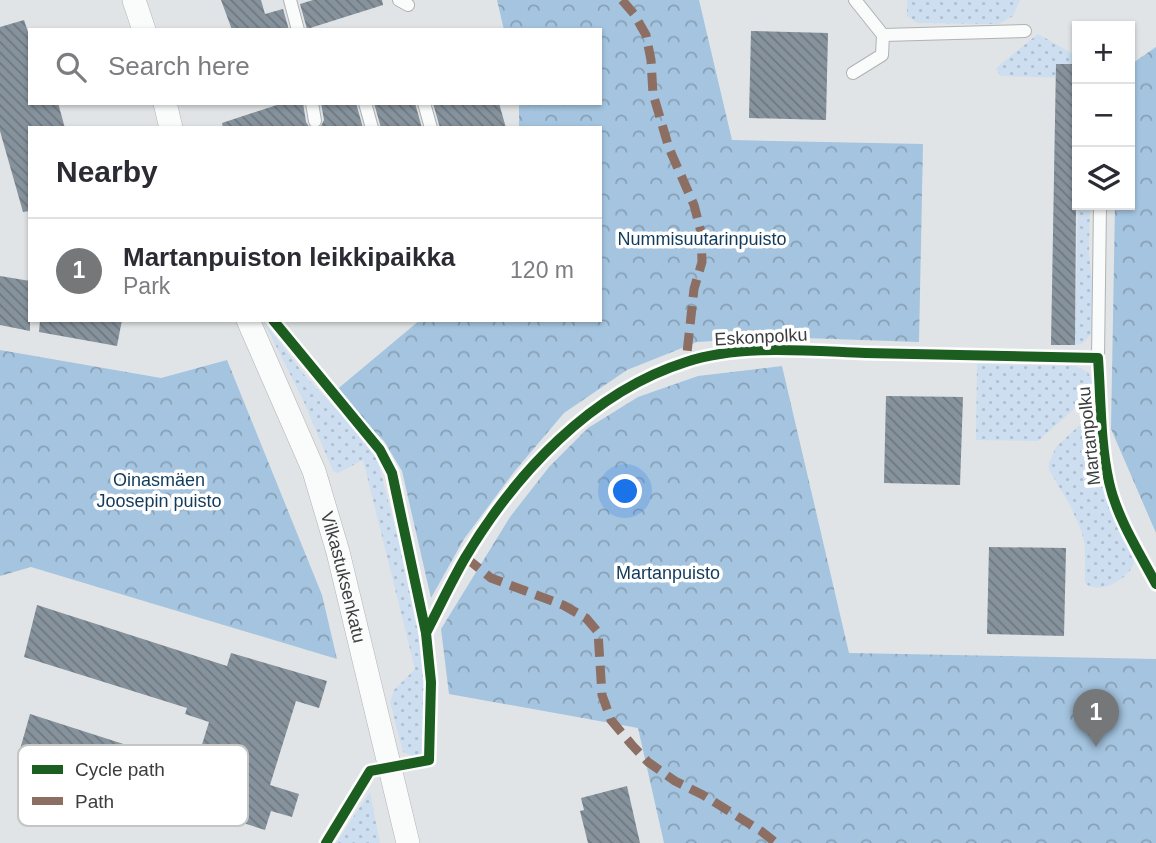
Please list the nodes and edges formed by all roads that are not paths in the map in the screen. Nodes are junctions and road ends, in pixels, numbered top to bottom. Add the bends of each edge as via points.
1 (134, 0) edge
2 (290, 0) edge
3 (855, 0) edge
4 (143, 28) edge
5 (297, 28) edge
6 (1025, 31) dead end
7 (883, 35) junction
8 (853, 73) dead end
9 (165, 105) edge
10 (312, 105) edge
11 (366, 105) edge
12 (425, 105) edge
13 (315, 121) dead end
14 (170, 126) edge
15 (371, 126) edge
16 (430, 126) edge
17 (1100, 210) edge
18 (249, 322) edge
19 (1098, 358) dead end
20 (408, 843) edge

1 - 4 street
2 - 5 lane
3 - 7 lane
6 - 7 lane
7 - 8 lane via 882,55
9 - 14 street
10 - 13 lane
11 - 15 lane
12 - 16 lane
17 - 19 lane
18 - 20 street, Vilkastuksenkatu via 314,471 338,551

